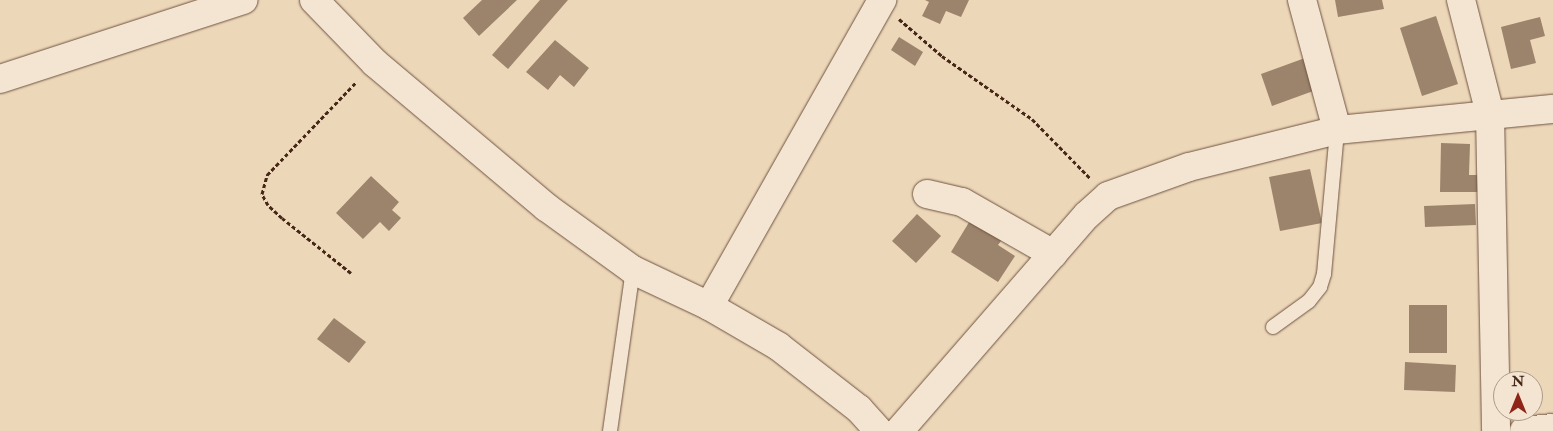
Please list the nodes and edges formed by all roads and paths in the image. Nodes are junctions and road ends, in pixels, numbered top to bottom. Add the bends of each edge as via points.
1 (243, 0) edge
2 (314, 0) edge
3 (1302, 0) edge
4 (1461, 0) edge
5 (881, 2) edge
6 (375, 63) junction
7 (0, 79) edge
8 (1553, 109) edge
9 (1490, 114) junction
10 (1337, 130) junction
11 (927, 194) dead end
12 (1108, 196) junction
13 (1053, 254) junction
14 (633, 270) junction
15 (351, 272) dead end
16 (709, 306) junction
17 (1273, 327) dead end
18 (1553, 428) edge
19 (610, 431) edge
20 (879, 431) edge
21 (900, 431) edge
22 (1496, 431) edge
23 (1524, 431) edge

1 - 7 street
2 - 6 street
3 - 10 street
4 - 9 street
5 - 12 path via 942,56 1032,119
5 - 16 street
6 - 14 street via 546,207
6 - 15 path via 267,175 262,194 282,218
8 - 9 street
9 - 10 street
9 - 22 street
10 - 12 street via 1189,167
10 - 17 lane via 1324,274 1320,287 1309,301
11 - 13 street via 962,202
12 - 13 street
13 - 21 street
14 - 16 street
14 - 19 lane
16 - 20 street via 785,351 858,409
18 - 23 street

